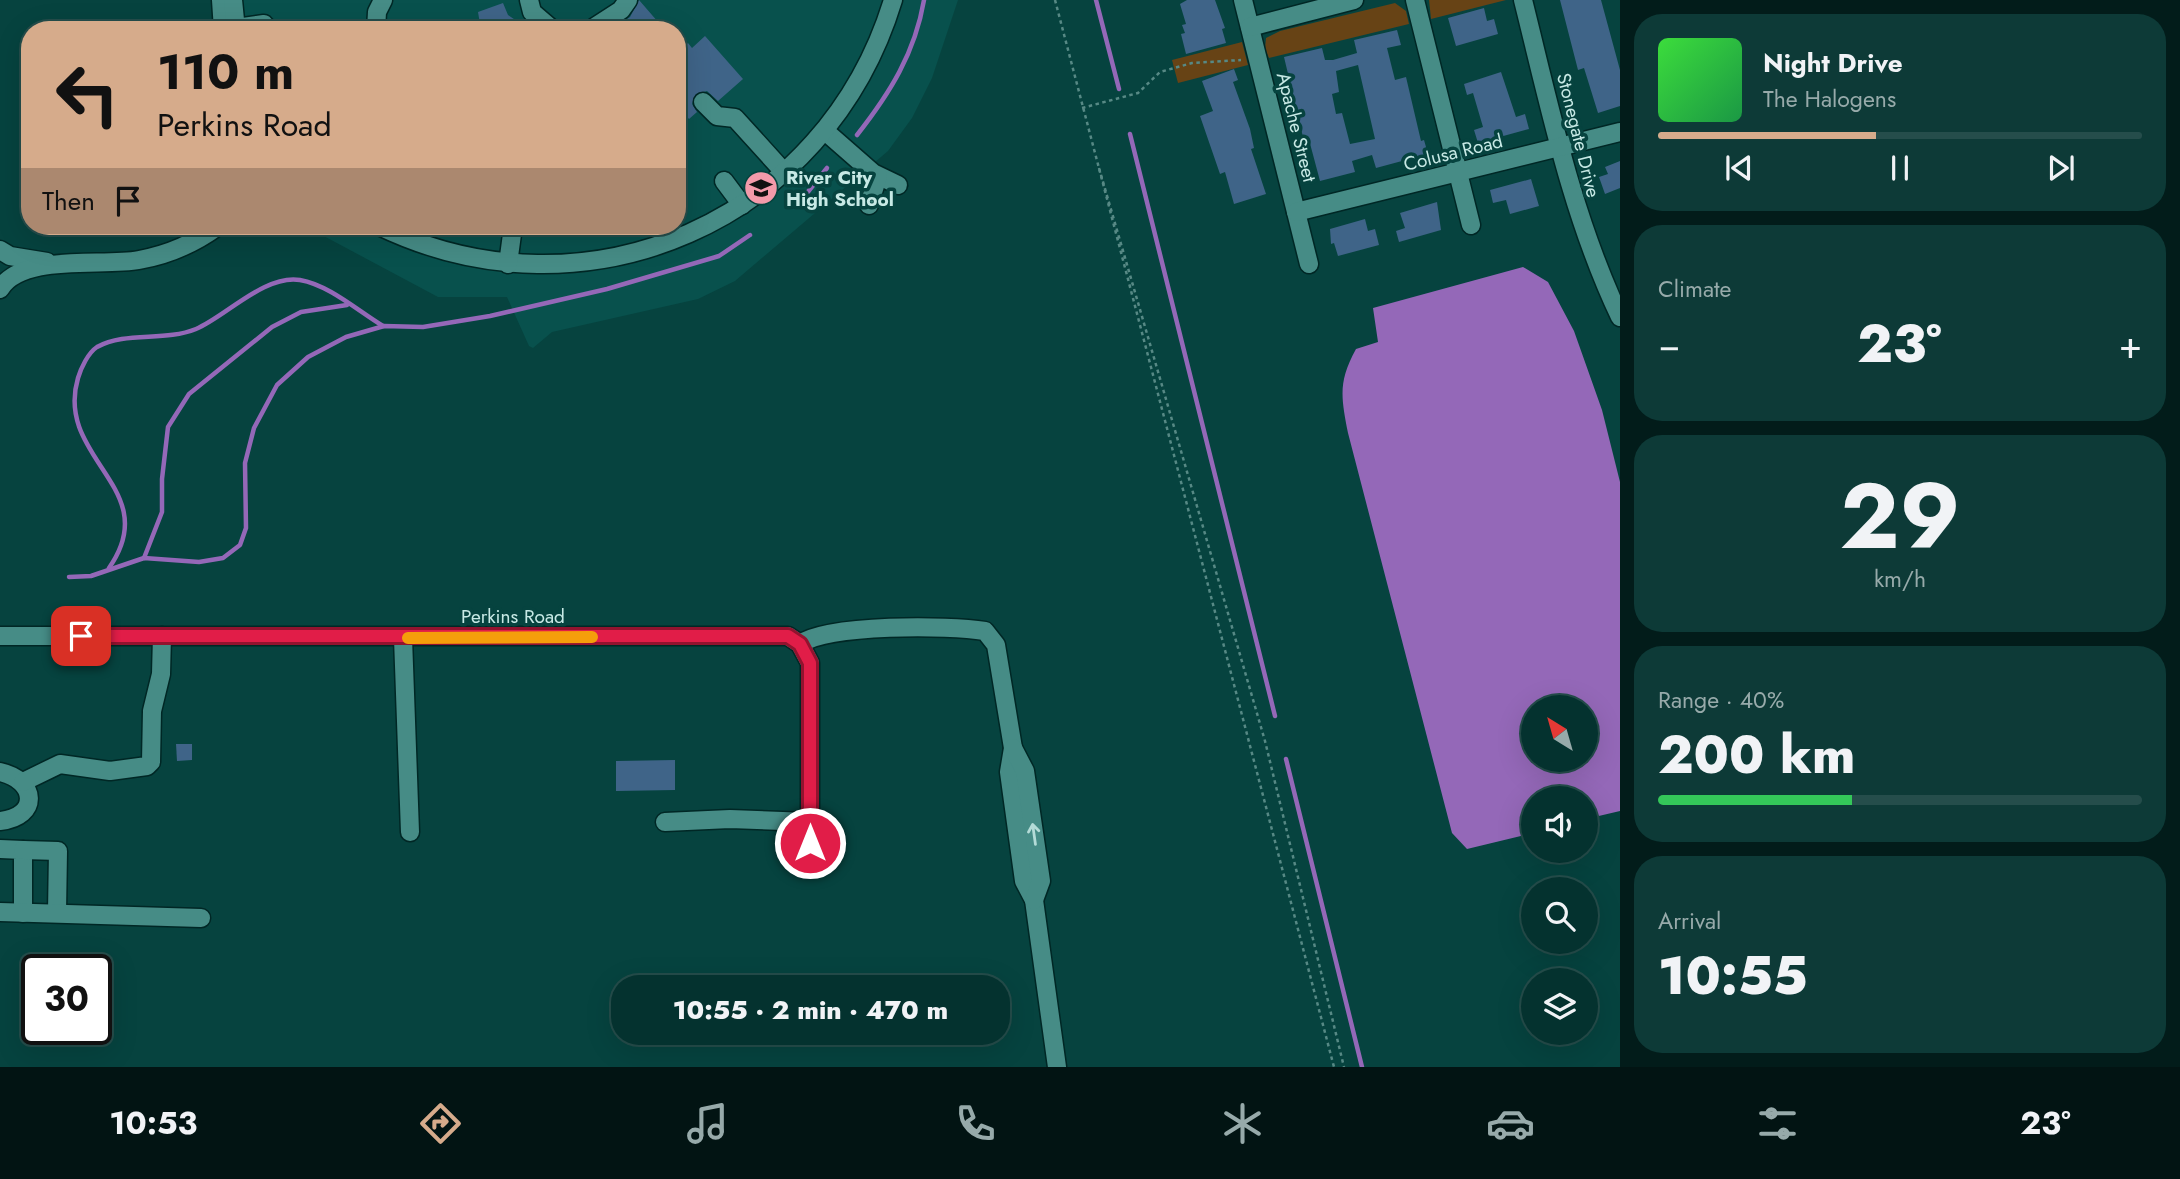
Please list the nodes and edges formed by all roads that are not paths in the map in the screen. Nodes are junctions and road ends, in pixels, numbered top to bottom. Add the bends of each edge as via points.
1 (221, 0) edge
2 (233, 0) edge
3 (383, 0) edge
4 (529, 0) edge
5 (628, 0) edge
6 (893, 0) edge
7 (1243, 0) edge
8 (1354, 0) edge
9 (1415, 0) edge
10 (1523, 0) edge
11 (229, 21) edge
12 (232, 21) edge
13 (376, 21) edge
14 (542, 21) edge
15 (604, 21) edge
16 (1250, 27) junction
17 (703, 102) dead end
18 (825, 131) junction
19 (1620, 132) edge
20 (1559, 148) junction
21 (1458, 172) junction
22 (785, 173) junction
23 (878, 176) junction
24 (724, 181) dead end
25 (898, 185) dead end
26 (742, 205) junction
27 (869, 205) dead end
28 (1296, 212) junction
29 (1471, 225) dead end
30 (203, 235) edge
31 (402, 235) edge
32 (512, 235) edge
33 (686, 235) edge
34 (686, 235) edge
35 (0, 250) edge
36 (57, 264) junction
37 (508, 264) junction
38 (1309, 264) dead end
39 (0, 289) edge
40 (1620, 317) edge
41 (0, 636) edge
42 (162, 636) junction
43 (402, 638) junction
44 (800, 644) junction
45 (0, 772) edge
46 (23, 782) junction
47 (0, 821) edge
48 (810, 821) junction
49 (665, 822) dead end
50 (410, 832) dead end
51 (0, 849) edge
52 (23, 850) junction
53 (810, 865) dead end
54 (0, 912) edge
55 (57, 912) junction
56 (23, 913) junction
57 (201, 918) dead end
58 (1057, 1067) edge

1 - 11 street
2 - 12 street
3 - 13 street
4 - 14 street via 532,12
5 - 15 street
6 - 18 street via 862,76
7 - 16 street, Apache Street
8 - 16 street
9 - 21 street
10 - 20 street, Stonegate Drive
16 - 28 street, Apache Street
17 - 22 street via 718,116 735,118
18 - 22 street
18 - 23 street
19 - 20 street, Colusa Road
20 - 21 street, Colusa Road
20 - 40 street, Stonegate Drive via 1578,217
21 - 28 street, Colusa Road
21 - 29 street
22 - 26 street
23 - 25 street
23 - 27 street
24 - 26 street
26 - 33 street
28 - 38 street, Apache Street
30 - 36 street via 153,257
31 - 37 street via 434,248
32 - 37 street
34 - 37 street via 631,254 564,264
35 - 36 street
36 - 39 street via 18,273
41 - 42 street, Perkins Road
42 - 43 street, Perkins Road
42 - 46 street via 151,762 110,771 60,764
43 - 44 street, Perkins Road via 788,636
43 - 50 street
44 - 48 street via 810,663
44 - 58 street via 849,631 960,627 985,631 996,645 1013,748 1026,771 1041,881 1034,900
45 - 46 street
46 - 47 street via 29,803 24,813
48 - 49 street
48 - 53 street
51 - 52 street
52 - 55 street via 58,851
52 - 56 street
54 - 56 street
55 - 56 street
55 - 57 street

